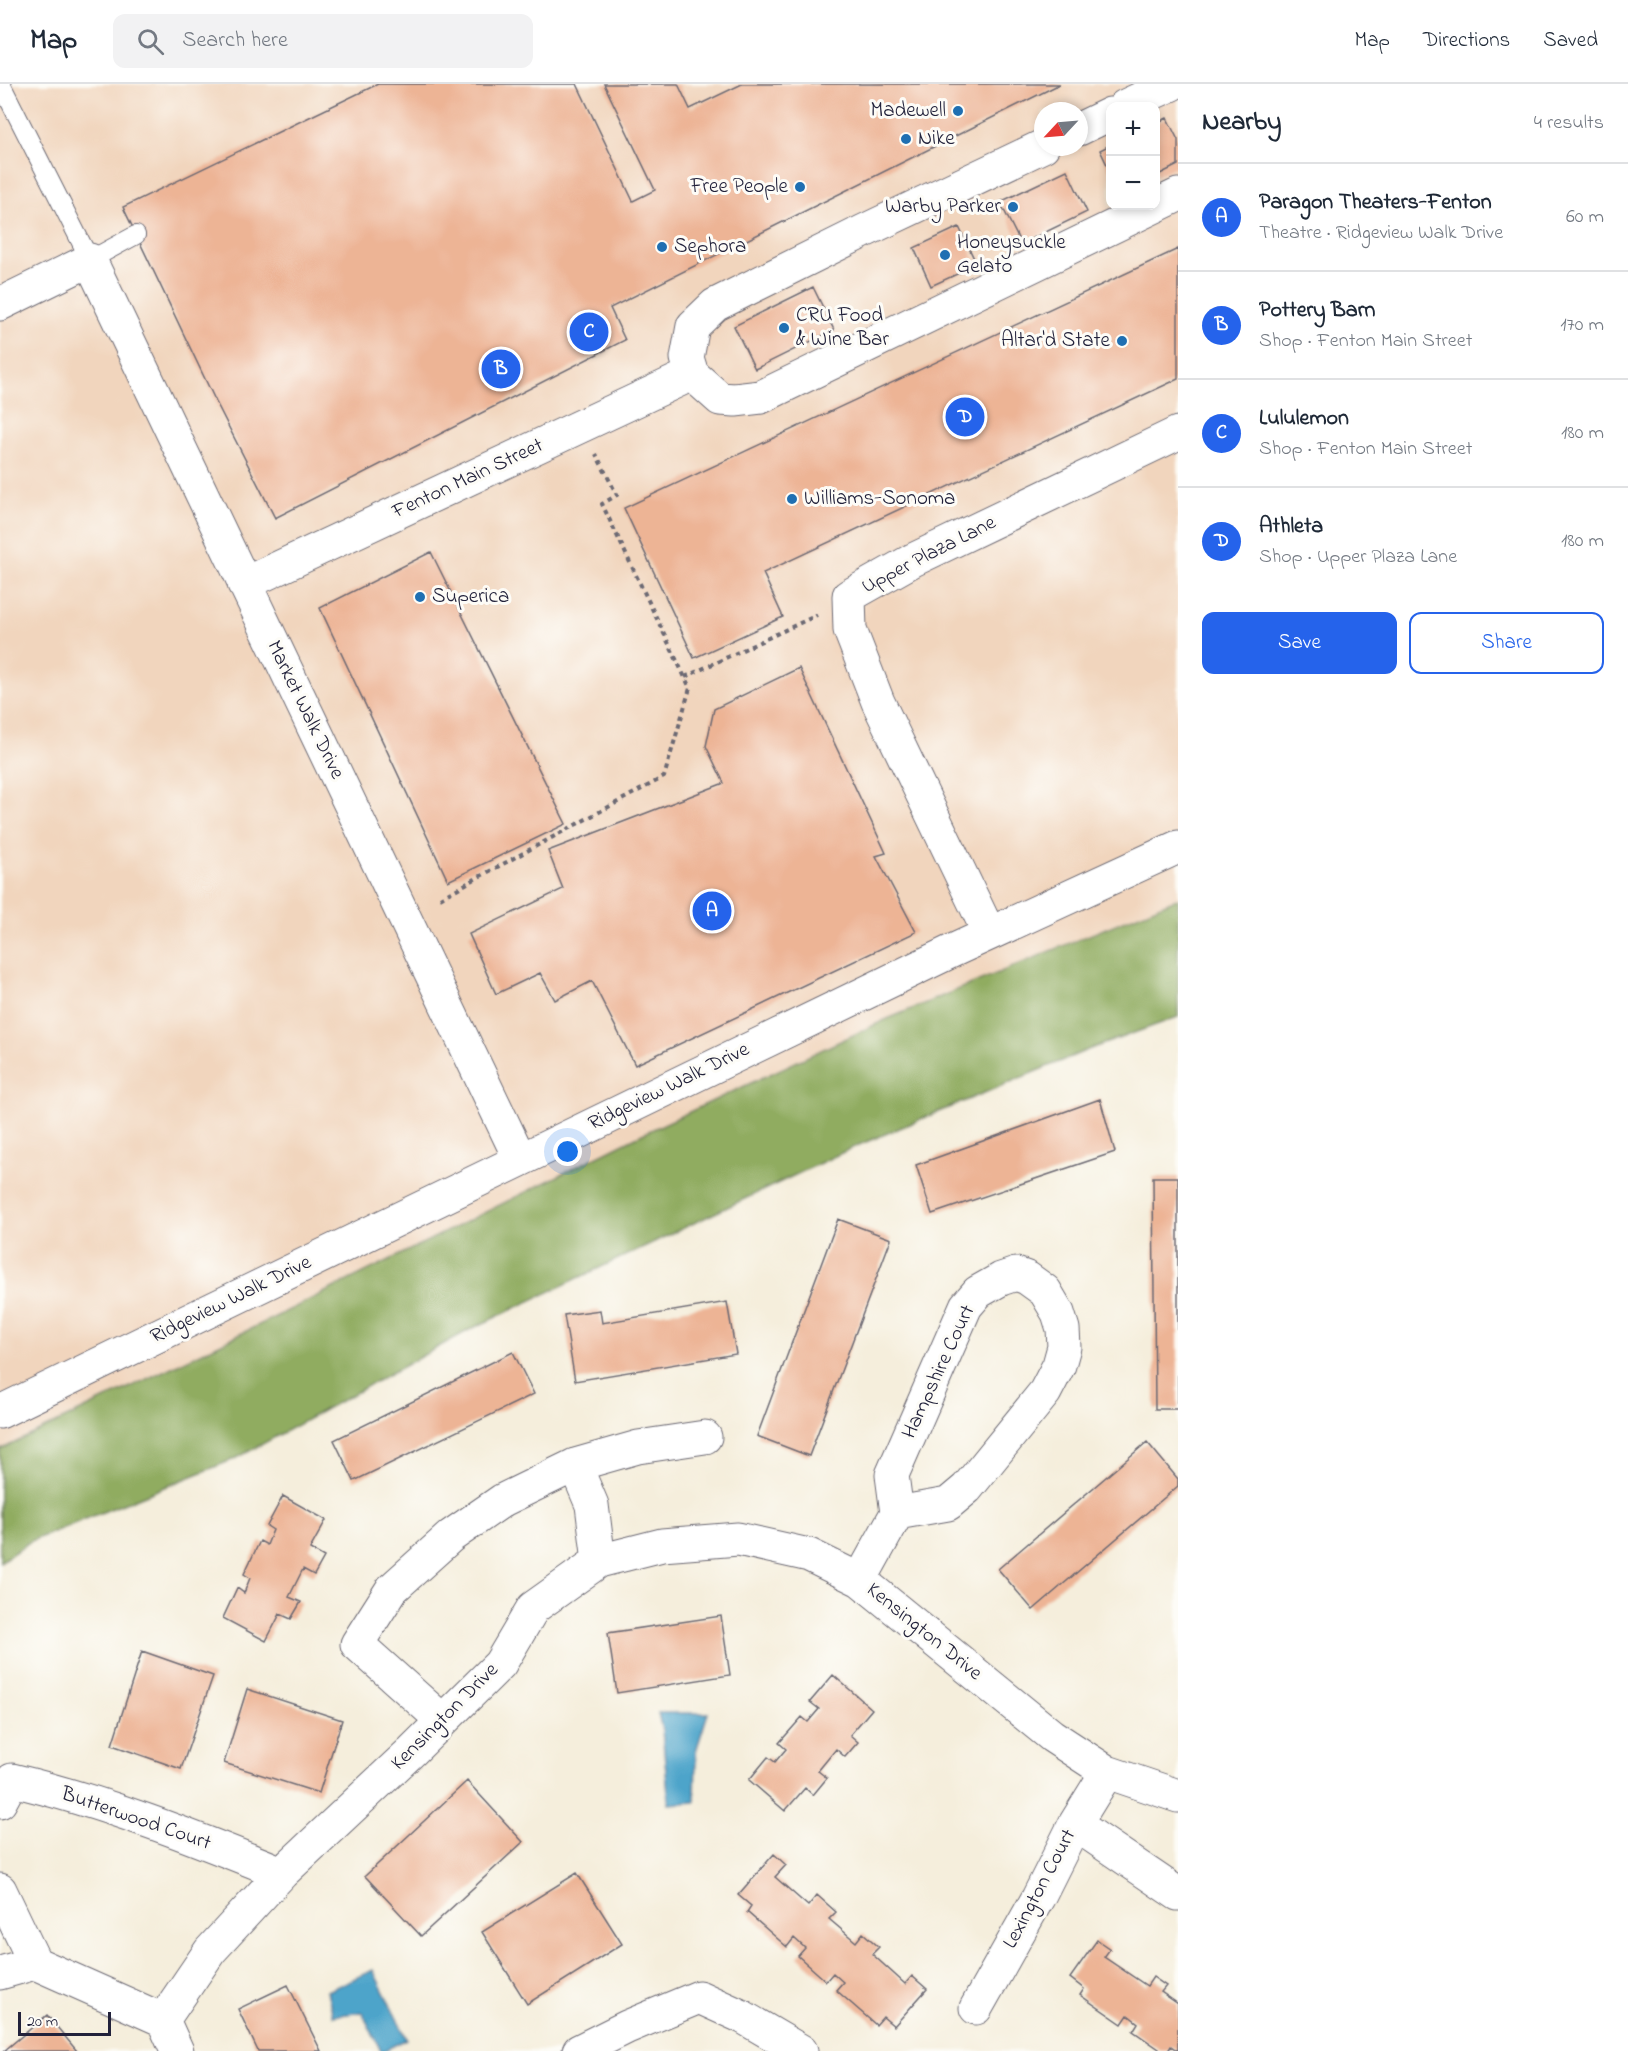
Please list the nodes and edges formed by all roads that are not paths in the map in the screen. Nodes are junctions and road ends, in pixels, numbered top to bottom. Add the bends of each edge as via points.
1 (1, 84) edge
2 (1173, 84) edge
3 (1134, 102) edge
4 (1106, 116) edge
5 (1088, 125) edge
6 (1034, 150) edge
7 (1178, 195) edge
8 (136, 236) dead end
9 (90, 260) junction
10 (0, 304) edge
11 (692, 374) junction
12 (1178, 433) edge
13 (244, 584) junction
14 (1178, 847) edge
15 (989, 933) junction
16 (520, 1159) junction
17 (0, 1412) edge
18 (705, 1437) dead end
19 (575, 1465) junction
20 (897, 1513) junction
21 (599, 1561) junction
22 (860, 1580) junction
23 (441, 1720) junction
24 (1107, 1772) junction
25 (1178, 1796) edge
26 (0, 1802) edge
27 (1074, 1824) junction
28 (282, 1873) junction
29 (0, 1890) edge
30 (1178, 1894) edge
31 (35, 1963) junction
32 (0, 1973) edge
33 (976, 2008) dead end
34 (163, 2020) junction
35 (177, 2051) edge
36 (579, 2051) edge
37 (801, 2051) edge

1 - 9 lane
2 - 3 street
4 - 5 street
6 - 11 street via 715,305 693,326 687,358
7 - 11 street via 761,397 720,399
8 - 9 lane
9 - 10 street
9 - 13 street, Market Walk Drive
11 - 13 street, Fenton Main Street
12 - 15 street, Upper Plaza Lane via 913,560 849,596 850,630 878,702
13 - 16 street, Market Walk Drive
14 - 15 street, Ridgeview Walk Drive
15 - 16 street, Ridgeview Walk Drive
16 - 17 street, Ridgeview Walk Drive
18 - 19 street via 638,1447
19 - 21 street via 592,1505
19 - 23 street via 503,1500 451,1536 392,1589 357,1644
20 - 20 street, Hampshire Court via 892,1475 966,1306 978,1292 1001,1279 1016,1274 1027,1278 1045,1291 1063,1329 1059,1365 1045,1392 967,1488 948,1504
20 - 22 street
21 - 22 street, Kensington Drive via 662,1545 738,1539 809,1555
21 - 23 street, Kensington Drive via 533,1608 500,1664
22 - 24 street, Kensington Drive via 1052,1736
23 - 28 street, Kensington Drive
24 - 25 street, Kensington Drive
24 - 27 street, Lexington Court
26 - 28 street, Butterwood Court via 12,1780 56,1791 181,1832
27 - 30 street
27 - 33 street, Lexington Court via 1038,1898
28 - 34 street, Kensington Drive via 210,1951
29 - 31 street
31 - 32 street
31 - 34 street
34 - 35 street
36 - 37 street via 699,1997

